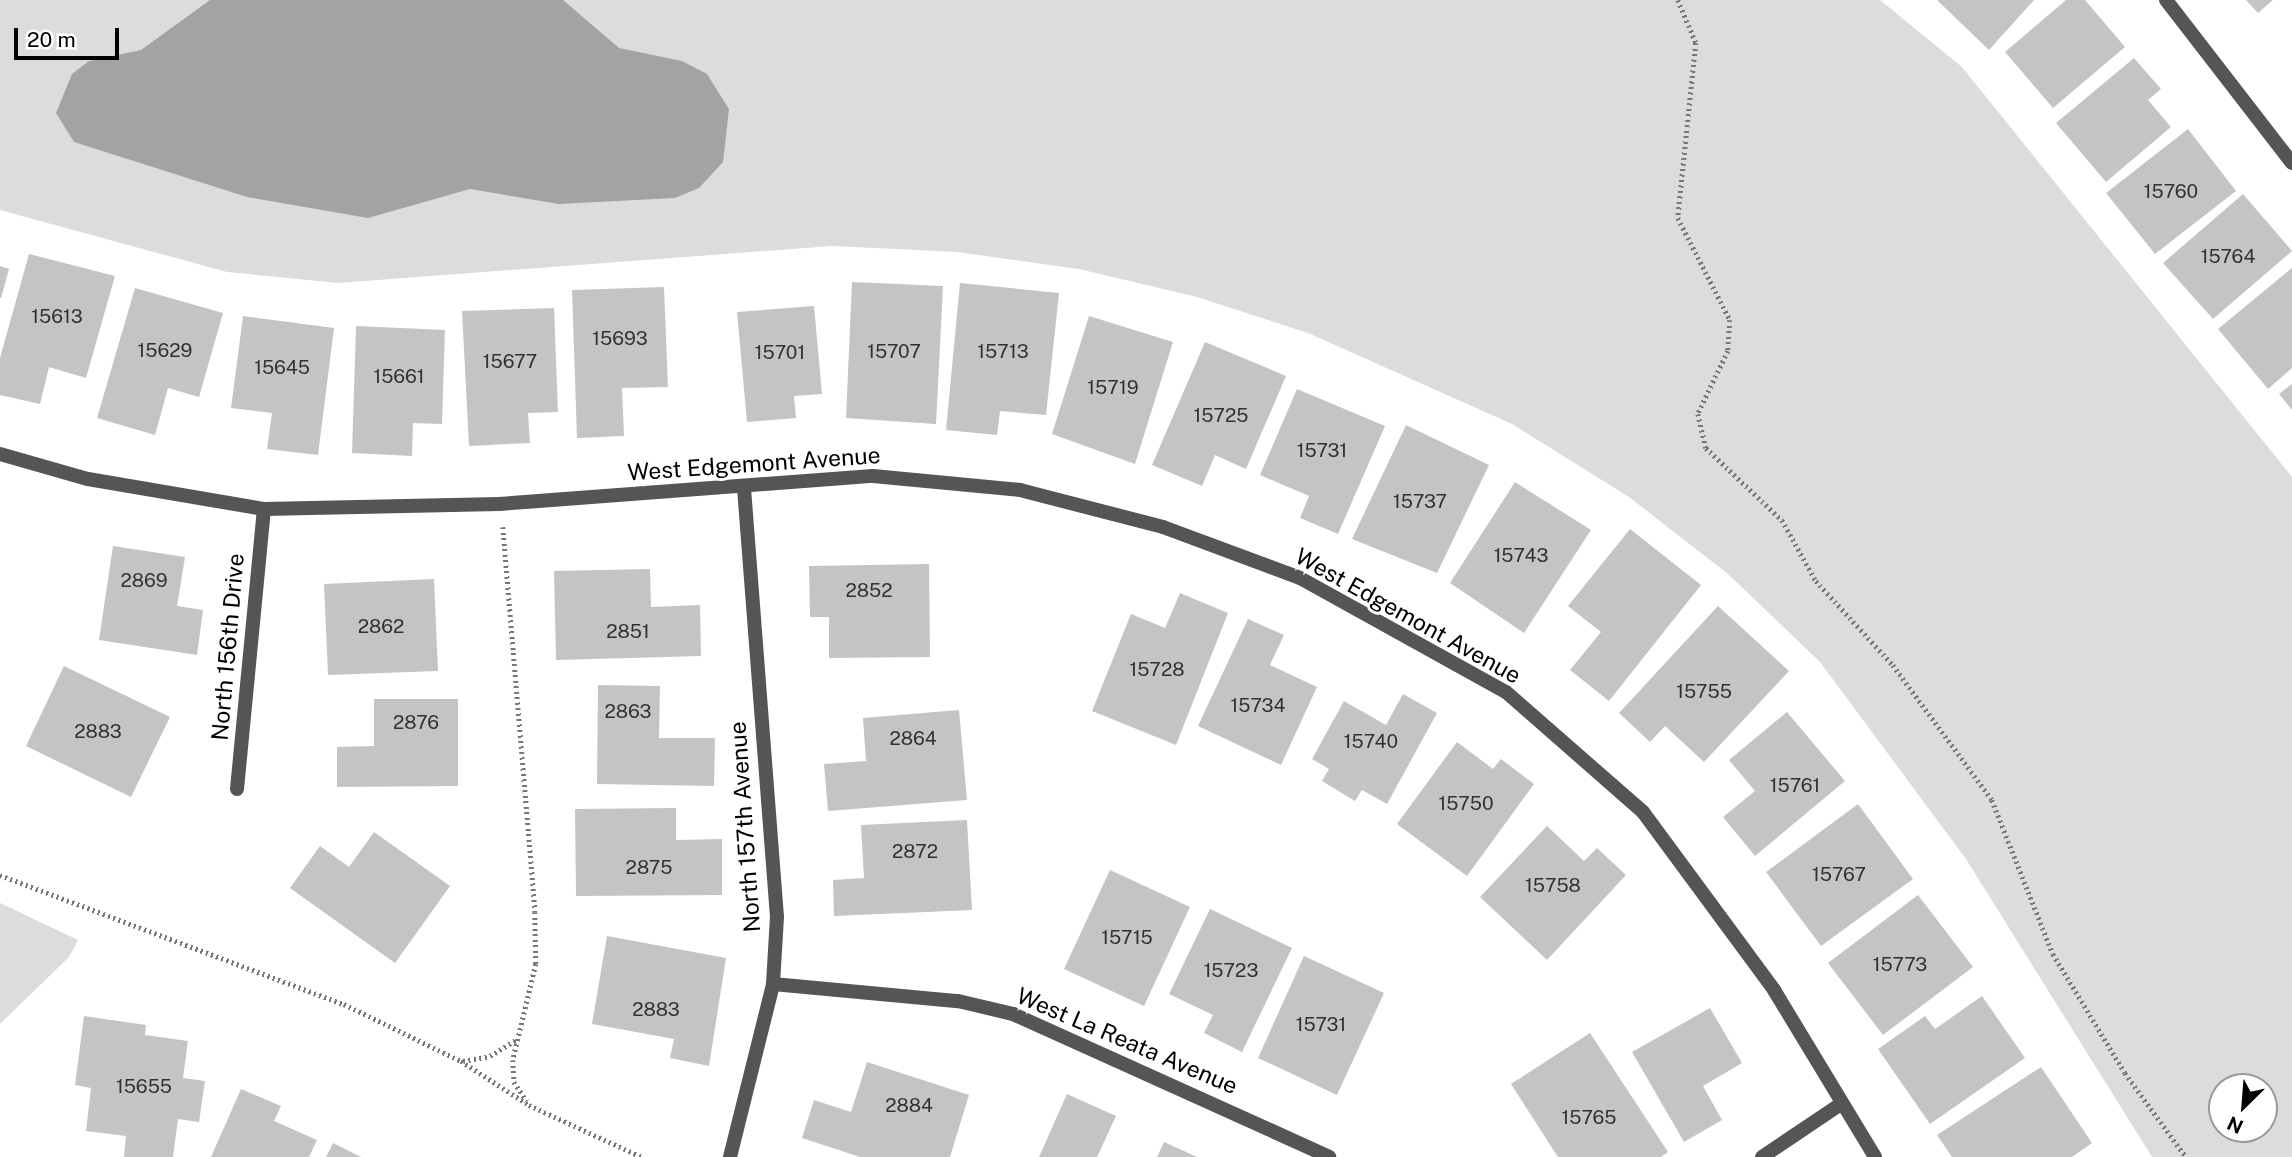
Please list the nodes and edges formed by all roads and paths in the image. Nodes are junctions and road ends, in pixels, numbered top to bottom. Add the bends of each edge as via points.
1 (1678, 0) edge
2 (2166, 0) edge
3 (2292, 163) edge
4 (0, 454) edge
5 (744, 489) junction
6 (499, 504) junction
7 (264, 509) junction
8 (237, 789) dead end
9 (0, 875) edge
10 (773, 984) junction
11 (517, 1040) junction
12 (461, 1061) junction
13 (1841, 1104) junction
14 (529, 1105) junction
15 (642, 1157) edge
16 (730, 1157) edge
17 (1329, 1157) edge
18 (1762, 1157) edge
19 (1875, 1157) edge
20 (2186, 1157) edge

1 - 20 path via 1696,43 1678,218 1730,320 1728,351 1698,414 1706,448 1783,520 1816,581 1893,665 1992,800 2053,954 2125,1073
2 - 3 street
4 - 7 street, West Edgemont Avenue via 88,479
5 - 6 street, West Edgemont Avenue
5 - 10 street, North 157th Avenue via 777,917
5 - 13 street, West Edgemont Avenue via 873,476 1020,490 1163,527 1300,578 1506,692 1643,812 1767,980
6 - 7 street, West Edgemont Avenue
6 - 11 path via 535,912 536,964
7 - 8 street, North 156th Drive
9 - 12 path via 114,923 277,975
10 - 16 street, North 157th Avenue
10 - 17 street, West La Reata Avenue via 958,1002 1013,1014
11 - 12 path via 490,1056
11 - 14 path via 514,1082
12 - 14 path
13 - 18 street
13 - 19 street, West Edgemont Avenue
14 - 15 path

